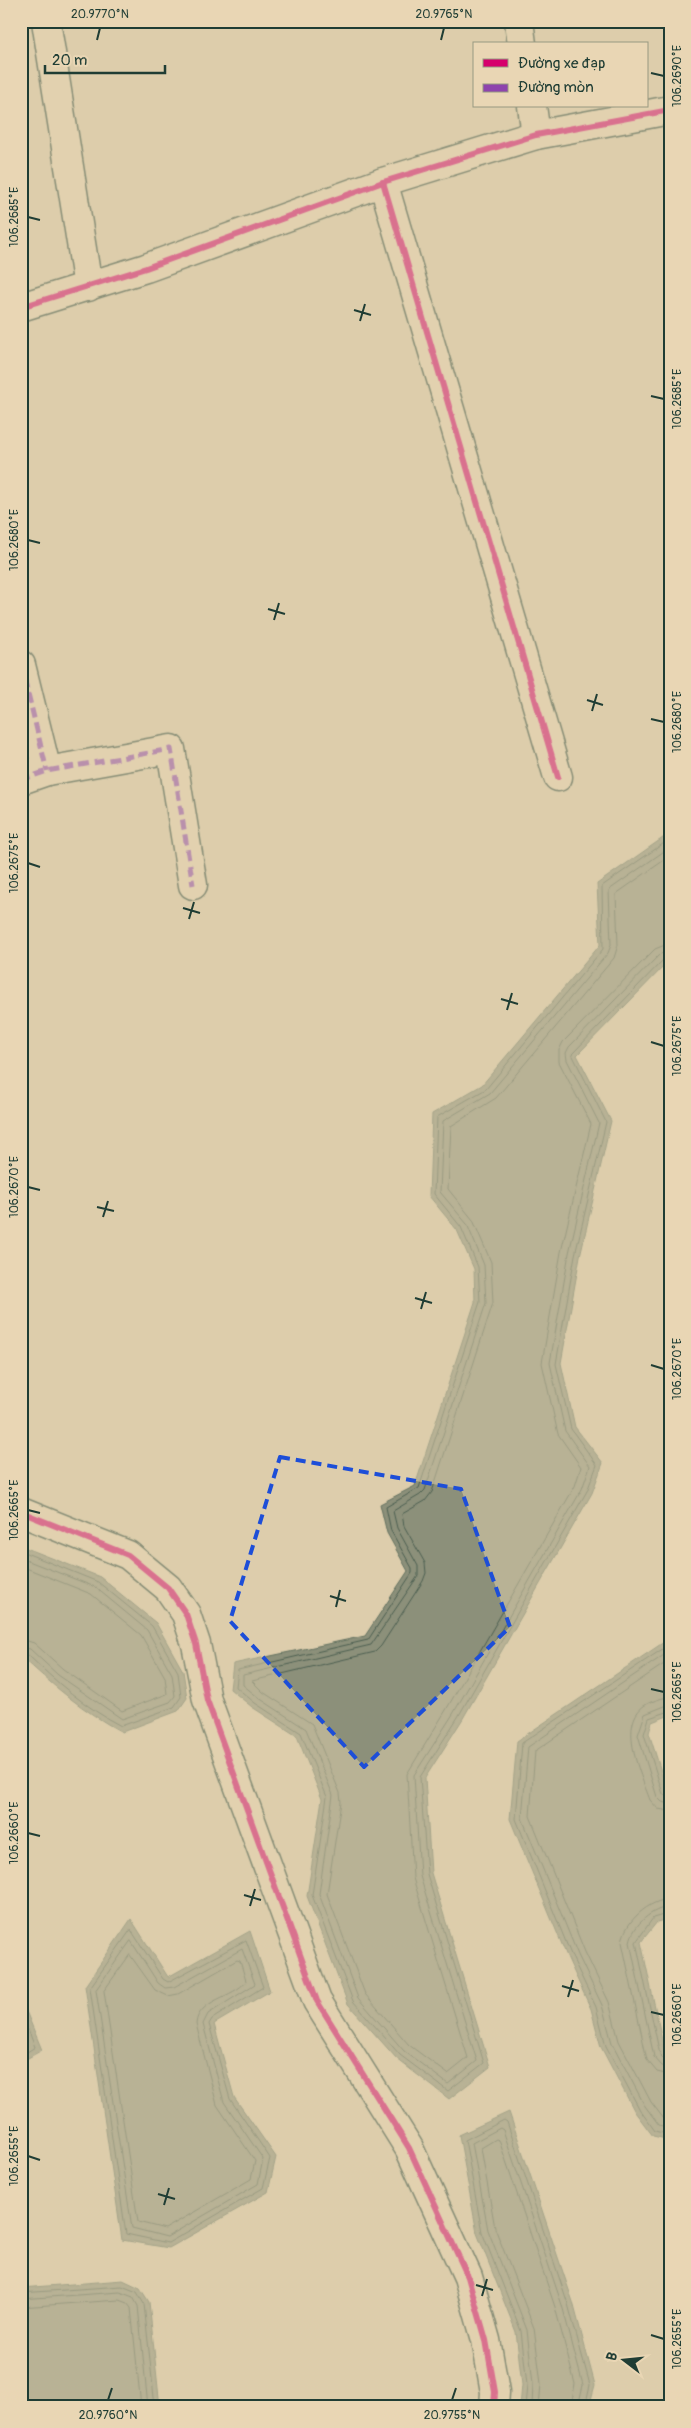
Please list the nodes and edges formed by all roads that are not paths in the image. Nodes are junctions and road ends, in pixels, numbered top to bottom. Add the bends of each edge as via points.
1 (46, 21) edge
2 (519, 21) edge
3 (522, 42) edge
4 (532, 108) edge
5 (670, 110) edge
6 (536, 135) junction
7 (383, 182) junction
8 (88, 287) junction
9 (21, 307) edge
10 (21, 665) edge
11 (48, 771) junction
12 (558, 777) dead end
13 (21, 780) edge
14 (193, 886) dead end
15 (21, 1512) edge
16 (494, 2407) edge

1 - 8 street
2 - 3 street
4 - 6 street
5 - 6 street
6 - 7 street
7 - 8 street
7 - 12 street
8 - 9 street
10 - 11 street
11 - 13 street
11 - 14 street via 171,749
15 - 16 street via 128,1555 168,1588 186,1614 196,1644 207,1700 314,1994 409,2148 468,2277 486,2340

